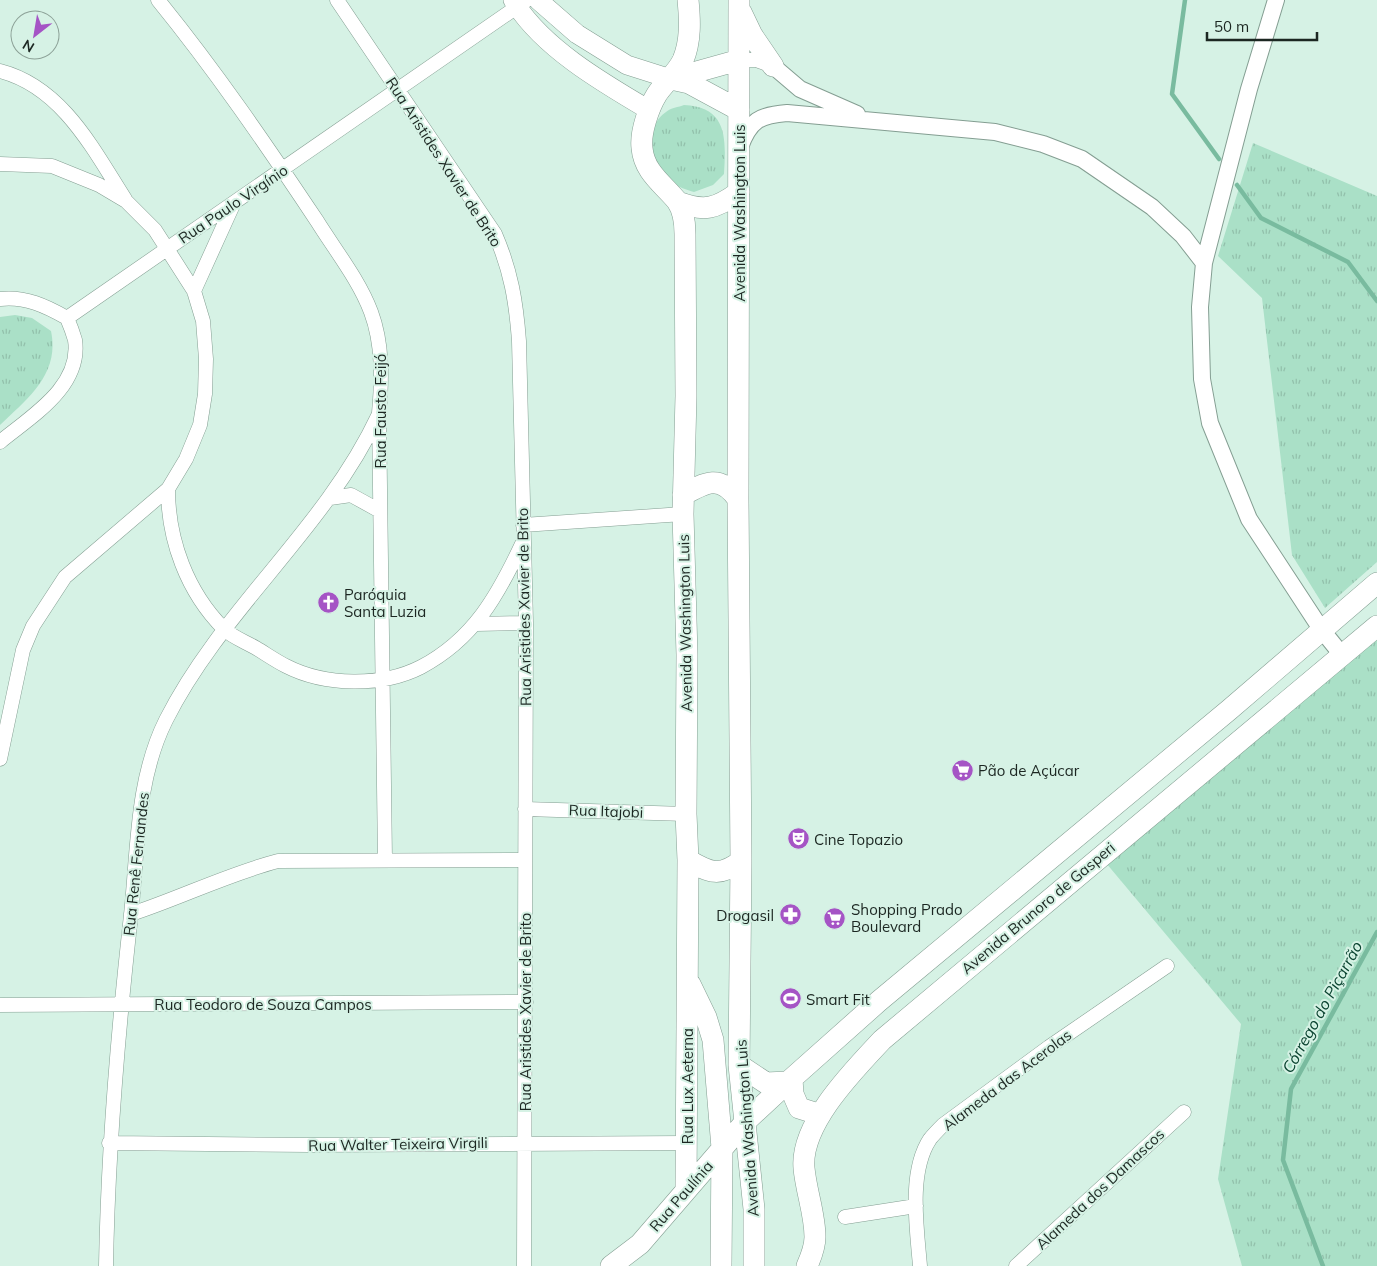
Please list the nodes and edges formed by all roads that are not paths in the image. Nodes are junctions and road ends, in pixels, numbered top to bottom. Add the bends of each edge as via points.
1 (158, 0) edge
2 (337, 0) edge
3 (538, 0) edge
4 (688, 0) edge
5 (1276, 0) edge
6 (519, 2) edge
7 (739, 4) edge
8 (739, 60) junction
9 (773, 66) junction
10 (0, 71) edge
11 (671, 79) junction
12 (397, 89) junction
13 (649, 110) junction
14 (738, 110) junction
15 (876, 121) junction
16 (739, 150) junction
17 (0, 164) edge
18 (284, 170) junction
19 (739, 192) junction
20 (126, 201) junction
21 (678, 202) junction
22 (233, 204) junction
23 (168, 248) junction
24 (1204, 263) junction
25 (194, 291) junction
26 (0, 299) edge
27 (67, 318) junction
28 (379, 413) junction
29 (0, 442) edge
30 (168, 489) junction
31 (330, 498) junction
32 (738, 499) junction
33 (683, 504) junction
34 (380, 511) junction
35 (523, 525) junction
36 (524, 540) junction
37 (1377, 583) edge
38 (526, 623) junction
39 (476, 624) junction
40 (1377, 626) edge
41 (1321, 629) junction
42 (225, 630) junction
43 (1342, 655) junction
44 (383, 680) junction
45 (2, 744) edge
46 (0, 759) edge
47 (525, 809) junction
48 (686, 814) junction
49 (385, 860) junction
50 (525, 860) junction
51 (688, 860) junction
52 (741, 861) junction
53 (131, 914) junction
54 (1166, 966) dead end
55 (688, 982) junction
56 (526, 1002) junction
57 (0, 1005) edge
58 (122, 1005) junction
59 (739, 1065) junction
60 (790, 1081) junction
61 (823, 1110) junction
62 (1184, 1112) dead end
63 (746, 1121) junction
64 (525, 1142) junction
65 (109, 1143) junction
66 (687, 1143) junction
67 (722, 1148) junction
68 (722, 1179) junction
69 (686, 1190) junction
70 (916, 1206) junction
71 (846, 1217) dead end
72 (640, 1244) junction
73 (812, 1261) edge
74 (106, 1266) edge
75 (524, 1266) edge
76 (611, 1266) edge
77 (632, 1266) edge
78 (721, 1266) edge
79 (753, 1266) edge
80 (920, 1266) edge
81 (1016, 1266) edge

1 - 18 street, Rua Fausto Feijó
2 - 12 street, Rua Aristides Xavier de Brito
3 - 11 main road via 577,34 627,65
4 - 11 main road, Avenida Washington Luis via 687,46
5 - 24 street via 1249,89
6 - 12 street, Rua Paulo Virgínio
6 - 13 main road via 546,39 616,91
7 - 8 main road, Avenida Washington Luis
7 - 9 main road via 752,35
8 - 9 street
8 - 11 main road
8 - 14 main road, Avenida Washington Luis
9 - 15 street via 800,89
10 - 20 street via 13,74 59,104
11 - 13 main road, Avenida Washington Luis
11 - 14 main road via 689,83
12 - 18 street, Rua Paulo Virgínio
12 - 35 street, Rua Aristides Xavier de Brito via 495,234 506,260 516,297 519,341
13 - 21 main road, Avenida Washington Luis via 642,148 649,171
14 - 16 main road, Avenida Washington Luis
15 - 16 street via 768,114 749,128
15 - 24 street via 995,132 1043,144 1082,159 1152,207 1183,236
16 - 19 main road, Avenida Washington Luis
17 - 20 street via 52,166 99,185
18 - 22 street, Rua Paulo Virgínio
18 - 28 street, Rua Fausto Feijó via 358,284 371,312 379,345
19 - 21 main road via 713,208 694,208
19 - 32 main road, Avenida Washington Luis
20 - 23 street via 156,230
21 - 33 main road, Avenida Washington Luis via 686,234
22 - 23 street, Rua Paulo Virgínio
22 - 25 street
23 - 25 street
23 - 27 street, Rua Paulo Virgínio
24 - 41 street via 1200,307 1202,379 1210,424 1249,519
25 - 30 street via 203,321 205,394 200,425 186,459
26 - 27 street via 43,304
27 - 29 street via 75,341 73,360 63,386
28 - 31 street, Rua Renê Fernandes via 350,469
28 - 34 street, Rua Fausto Feijó
30 - 42 street via 168,510 175,546 186,575 202,602
30 - 45 street via 65,577 46,602 23,650
31 - 34 street via 351,495
31 - 42 street, Rua Renê Fernandes
32 - 33 main road via 730,488 719,482 701,485
32 - 52 main road, Avenida Washington Luis
33 - 35 street
33 - 48 main road, Avenida Washington Luis via 687,655
34 - 44 street, Rua Fausto Feijó
35 - 36 street, Rua Aristides Xavier de Brito
36 - 38 street, Rua Aristides Xavier de Brito
36 - 39 street via 488,609
37 - 41 main road, Avenida Brunoro de Gasperi
38 - 39 street
38 - 47 street, Rua Aristides Xavier de Brito
39 - 44 street via 421,667
40 - 43 main road, Avenida Brunoro de Gasperi
41 - 43 street
41 - 60 main road, Avenida Brunoro de Gasperi via 1229,710 879,1001
42 - 44 street via 286,666 308,674 340,681
42 - 53 street, Rua Renê Fernandes via 185,688 154,745 140,808
43 - 61 main road, Avenida Brunoro de Gasperi via 882,1040
44 - 49 street, Rua Fausto Feijó
45 - 46 street
47 - 48 street, Rua Itajobi
47 - 50 street, Rua Aristides Xavier de Brito
48 - 51 main road, Avenida Washington Luis
49 - 50 street
49 - 53 street via 278,861 246,869
50 - 56 street, Rua Aristides Xavier de Brito
51 - 52 main road via 714,872 730,870
51 - 55 main road, Avenida Washington Luis
52 - 59 main road, Avenida Washington Luis
53 - 58 street, Rua Renê Fernandes
54 - 70 street, Alameda das Acerolas via 943,1125 923,1155
55 - 66 main road, Rua Lux Aeterna
55 - 67 main road, Avenida Washington Luis via 706,1017 713,1040
56 - 58 street, Rua Teodoro de Souza Campos
56 - 64 street, Rua Aristides Xavier de Brito
57 - 58 street, Rua Teodoro de Souza Campos
58 - 65 street, Rua Renê Fernandes
59 - 60 main road via 766,1083
59 - 63 main road, Avenida Washington Luis
60 - 61 main road via 799,1108 818,1114
60 - 63 main road, Avenida Brunoro de Gasperi
61 - 73 main road, Avenida Brunoro de Gasperi via 804,1155 816,1236
62 - 81 street, Alameda dos Damascos
63 - 67 main road, Avenida Brunoro de Gasperi
63 - 79 main road, Avenida Washington Luis via 754,1209
64 - 65 street, Rua Walter Teixeira Virgili
64 - 66 street, Rua Walter Teixeira Virgili
64 - 75 street, Rua Aristides Xavier de Brito
65 - 74 street, Rua Renê Fernandes
66 - 69 main road, Rua Lux Aeterna
67 - 68 main road, Avenida Washington Luis
67 - 69 main road, Rua Paulínia
68 - 78 main road, Avenida Washington Luis
68 - 79 main road via 735,1176 743,1184 747,1246
69 - 72 main road, Rua Paulínia
70 - 71 street
70 - 80 street, Alameda das Acerolas
72 - 76 main road
72 - 77 main road

